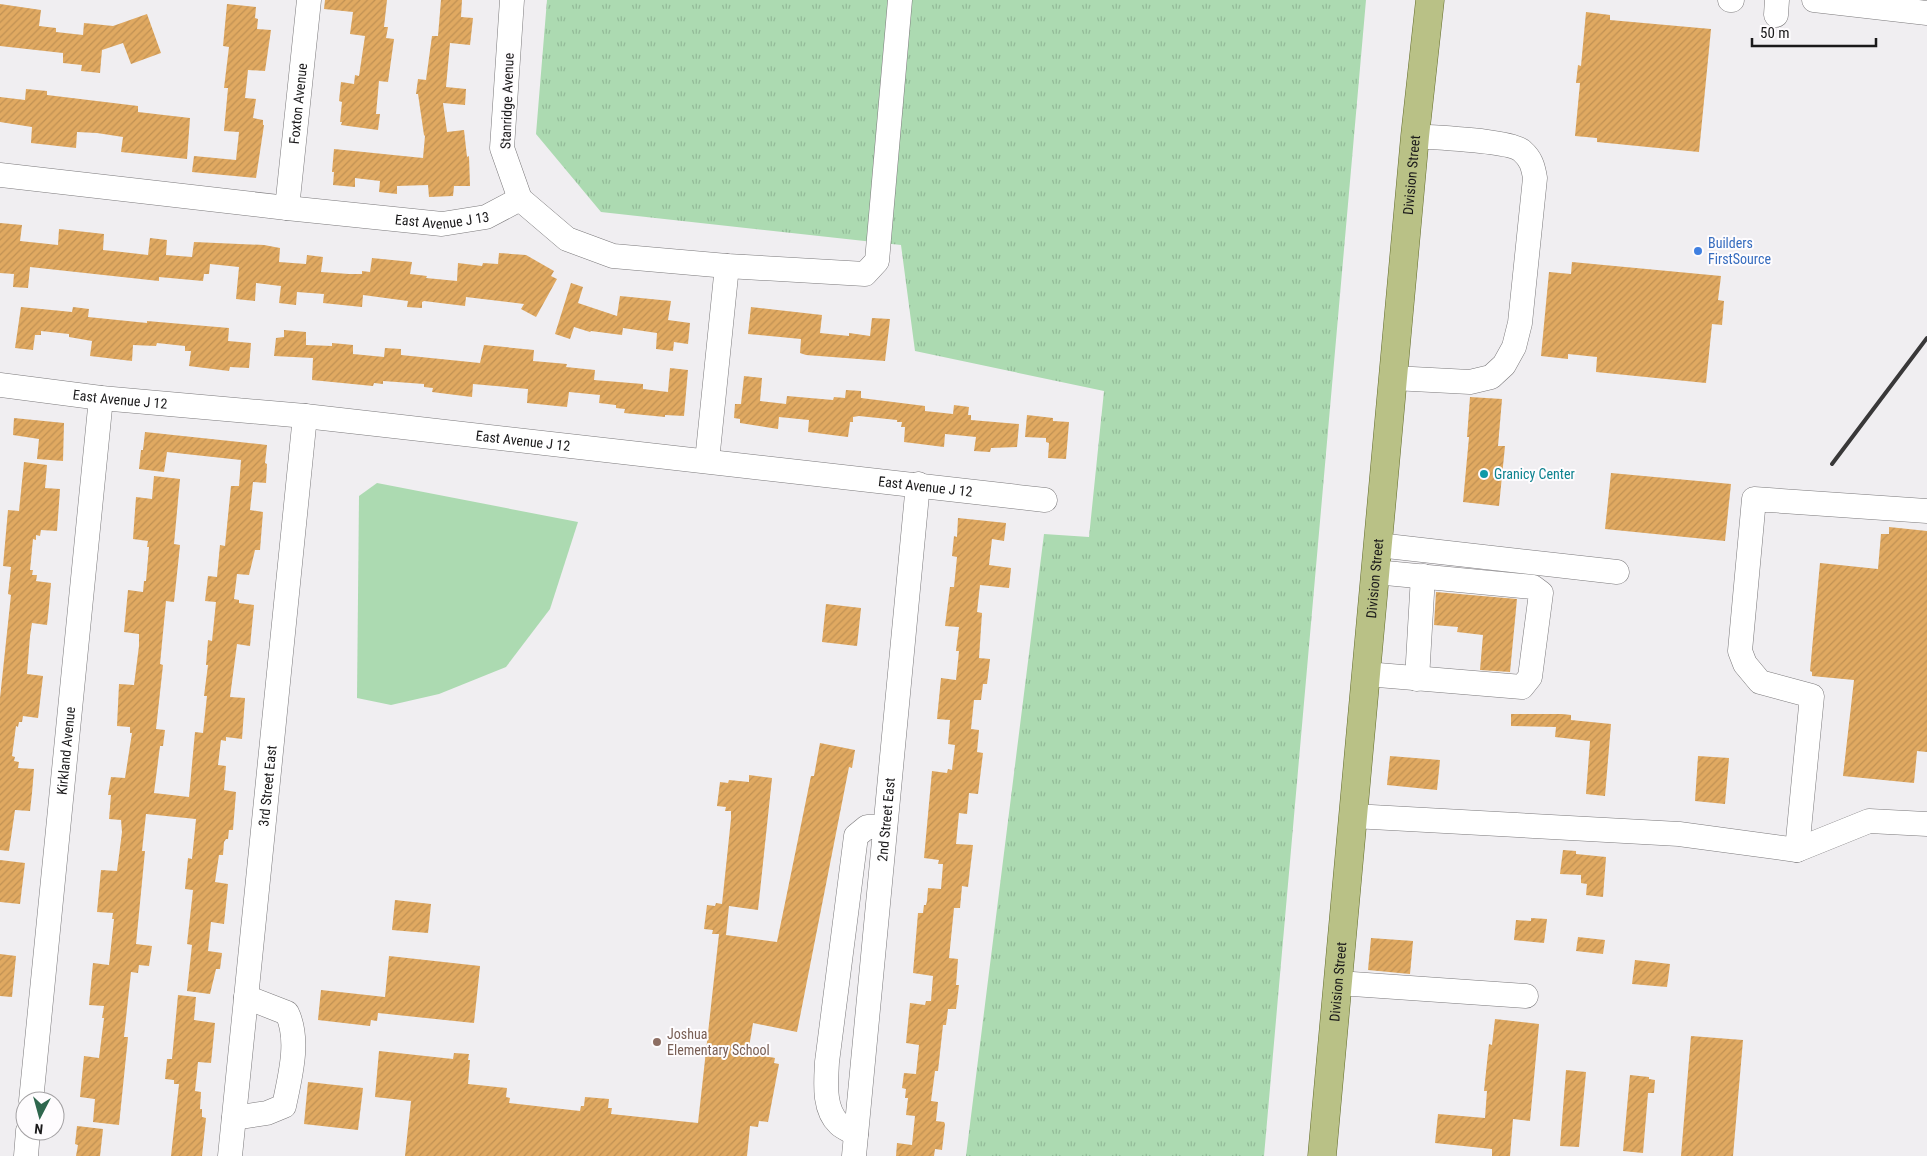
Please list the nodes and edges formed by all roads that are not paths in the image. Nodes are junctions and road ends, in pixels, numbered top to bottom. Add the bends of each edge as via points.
1 (309, 0) edge
2 (512, 0) edge
3 (900, 0) edge
4 (1430, 0) edge
5 (1814, 0) edge
6 (1927, 13) edge
7 (1415, 136) junction
8 (0, 175) edge
9 (520, 198) junction
10 (287, 208) junction
11 (727, 266) junction
12 (1393, 378) junction
13 (0, 385) edge
14 (101, 398) junction
15 (305, 416) junction
16 (707, 461) junction
17 (918, 484) junction
18 (1045, 500) dead end
19 (1927, 511) edge
20 (1378, 545) junction
21 (1375, 572) junction
22 (1617, 572) dead end
23 (1423, 576) junction
24 (1366, 674) junction
25 (1417, 679) junction
26 (1353, 816) junction
27 (1927, 824) edge
28 (885, 827) junction
29 (1797, 850) junction
30 (1338, 983) junction
31 (1526, 996) dead end
32 (246, 997) junction
33 (32, 1091) edge
34 (234, 1118) junction
35 (27, 1141) edge
36 (855, 1145) edge
37 (26, 1156) edge
38 (230, 1156) edge
39 (1322, 1156) edge

1 - 10 street, Foxton Avenue
2 - 9 street, Stanridge Avenue via 502,148
3 - 11 street via 877,261 865,274
4 - 7 main road, Division Street
5 - 6 street
7 - 12 main road, Division Street
7 - 12 street via 1500,144 1520,149 1532,161 1535,178 1520,324 1514,347 1504,365 1491,376 1470,382
8 - 10 street, East Avenue J 13
9 - 10 street, East Avenue J 13 via 486,216 442,224
9 - 11 street via 567,239 613,256
11 - 16 street
12 - 20 main road, Division Street
13 - 14 street, East Avenue J 12
14 - 15 street, East Avenue J 12
14 - 33 street, Kirkland Avenue
15 - 16 street, East Avenue J 12
15 - 32 street, 3rd Street East
16 - 17 street, East Avenue J 12
17 - 18 street, East Avenue J 12
17 - 28 street, 2nd Street East
19 - 29 street via 1754,499 1740,651 1745,664 1760,682 1812,696
20 - 21 main road, Division Street
20 - 22 street
21 - 23 street
21 - 24 main road, Division Street
23 - 25 street
23 - 25 street via 1533,587 1540,592 1530,677 1522,687
24 - 25 street
24 - 26 main road, Division Street
26 - 29 street via 1680,834
26 - 30 main road, Division Street
27 - 29 street via 1869,821
28 - 36 street, 2nd Street East
28 - 36 street via 868,827 856,836 828,1062 826,1085 829,1107
30 - 31 street
30 - 39 main road, Division Street
32 - 34 street, 3rd Street East
32 - 34 street via 288,1012 293,1025 292,1070 284,1106 267,1113
34 - 38 street, 3rd Street East
35 - 37 street

